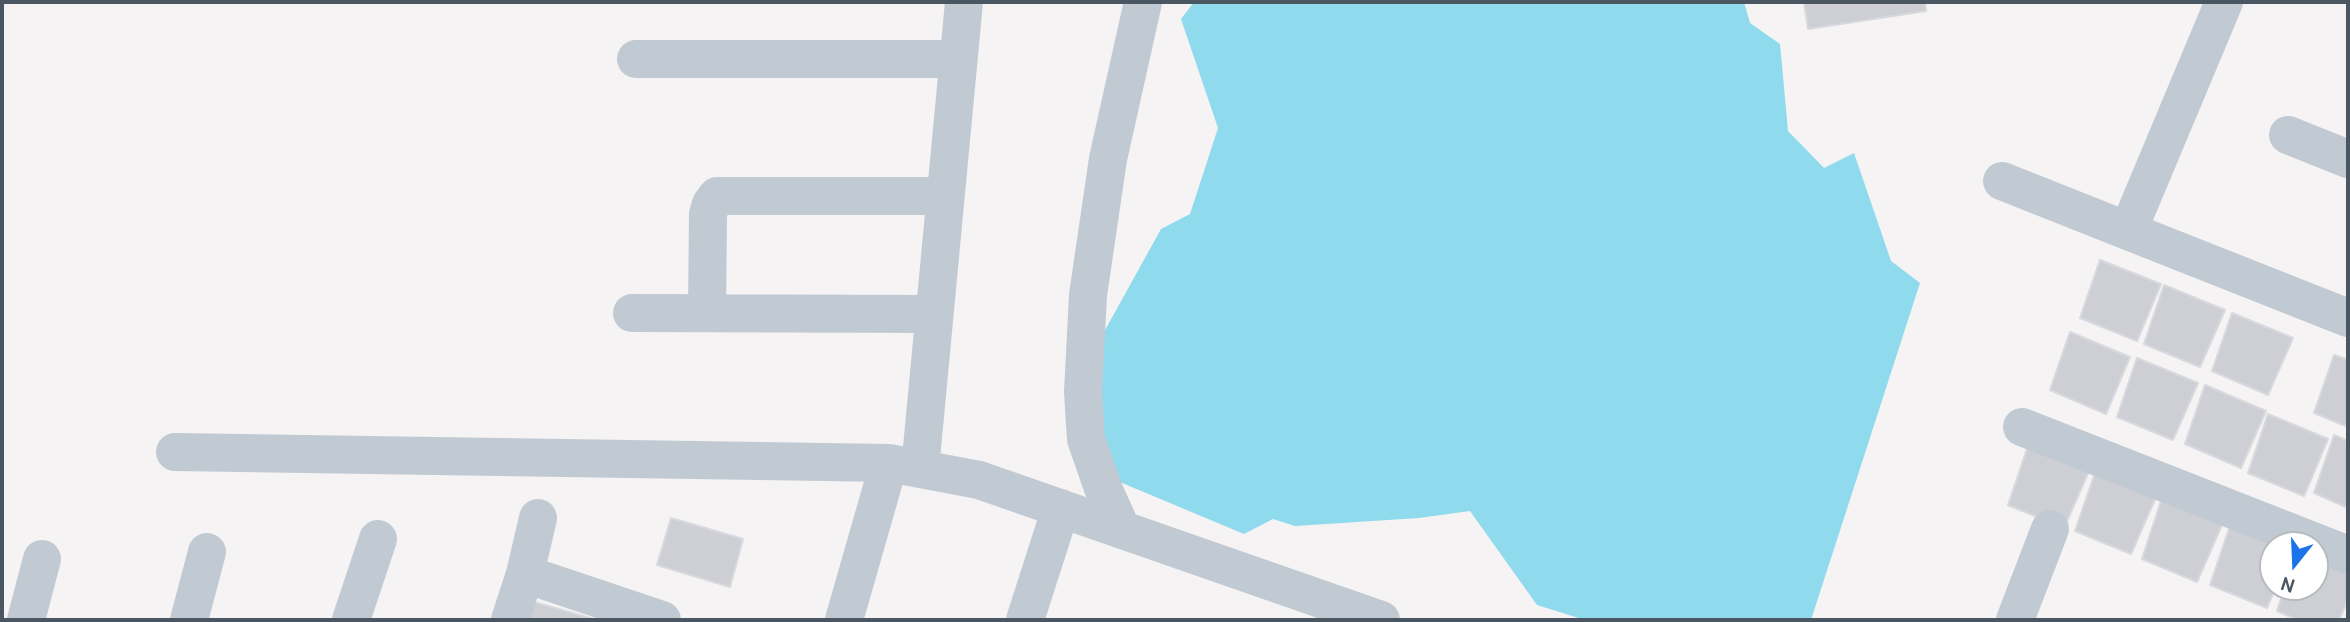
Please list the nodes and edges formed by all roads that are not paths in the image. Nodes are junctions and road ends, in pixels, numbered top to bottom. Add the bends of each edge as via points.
1 (964, 2) edge
2 (1143, 2) edge
3 (2224, 2) edge
4 (636, 58) dead end
5 (958, 59) junction
6 (2288, 135) dead end
7 (2348, 159) edge
8 (2002, 181) dead end
9 (946, 196) junction
10 (2129, 231) junction
11 (632, 313) dead end
12 (707, 313) junction
13 (934, 314) junction
14 (2348, 318) edge
15 (2022, 427) dead end
16 (175, 452) dead end
17 (904, 466) junction
18 (1061, 508) junction
19 (538, 518) dead end
20 (2050, 529) dead end
21 (1122, 530) junction
22 (378, 539) dead end
23 (207, 552) dead end
24 (2348, 555) edge
25 (41, 559) dead end
26 (525, 574) junction
27 (26, 620) edge
28 (189, 620) edge
29 (351, 620) edge
30 (510, 620) edge
31 (662, 620) edge
32 (844, 620) edge
33 (1025, 620) edge
34 (1381, 620) edge
35 (2015, 620) edge

1 - 5 street
2 - 21 street via 1108,159 1088,295 1083,392 1086,439
3 - 10 street
4 - 5 street
5 - 9 street
6 - 7 street
8 - 10 street
9 - 12 street via 717,196 708,214
9 - 13 street
10 - 14 street
11 - 12 street
12 - 13 street
13 - 17 street
15 - 24 street
16 - 17 street
17 - 18 street via 979,480
17 - 32 street
18 - 21 street
18 - 33 street
19 - 26 street
20 - 35 street
21 - 34 street
22 - 29 street
23 - 28 street
25 - 27 street
26 - 30 street
26 - 31 street

